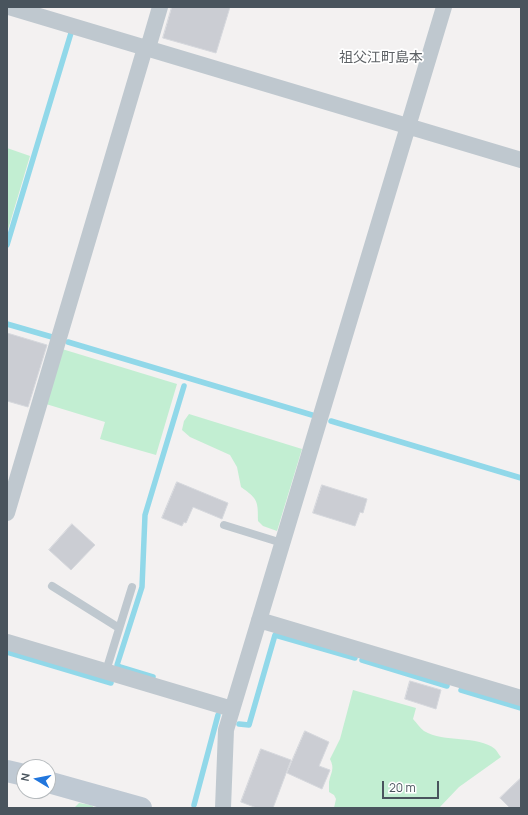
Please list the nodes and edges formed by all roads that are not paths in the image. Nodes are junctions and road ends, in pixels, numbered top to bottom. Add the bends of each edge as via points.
1 (9, 7) edge
2 (160, 7) edge
3 (444, 7) edge
4 (146, 48) junction
5 (408, 127) junction
6 (521, 160) edge
7 (7, 513) edge
8 (224, 525) dead end
9 (282, 543) junction
10 (52, 586) dead end
11 (132, 587) dead end
12 (259, 620) junction
13 (119, 628) junction
14 (7, 642) edge
15 (106, 671) junction
16 (521, 698) edge
17 (232, 709) junction
18 (56, 784) edge
19 (141, 808) edge
20 (223, 808) edge

1 - 4 street
2 - 4 street
3 - 5 street
4 - 5 street
4 - 7 street
5 - 6 street
5 - 9 street
8 - 9 lane
9 - 12 street
10 - 13 lane
11 - 13 lane
12 - 16 street
12 - 17 street
13 - 15 lane
14 - 15 street
15 - 17 street
17 - 20 street via 226,730
18 - 19 street

